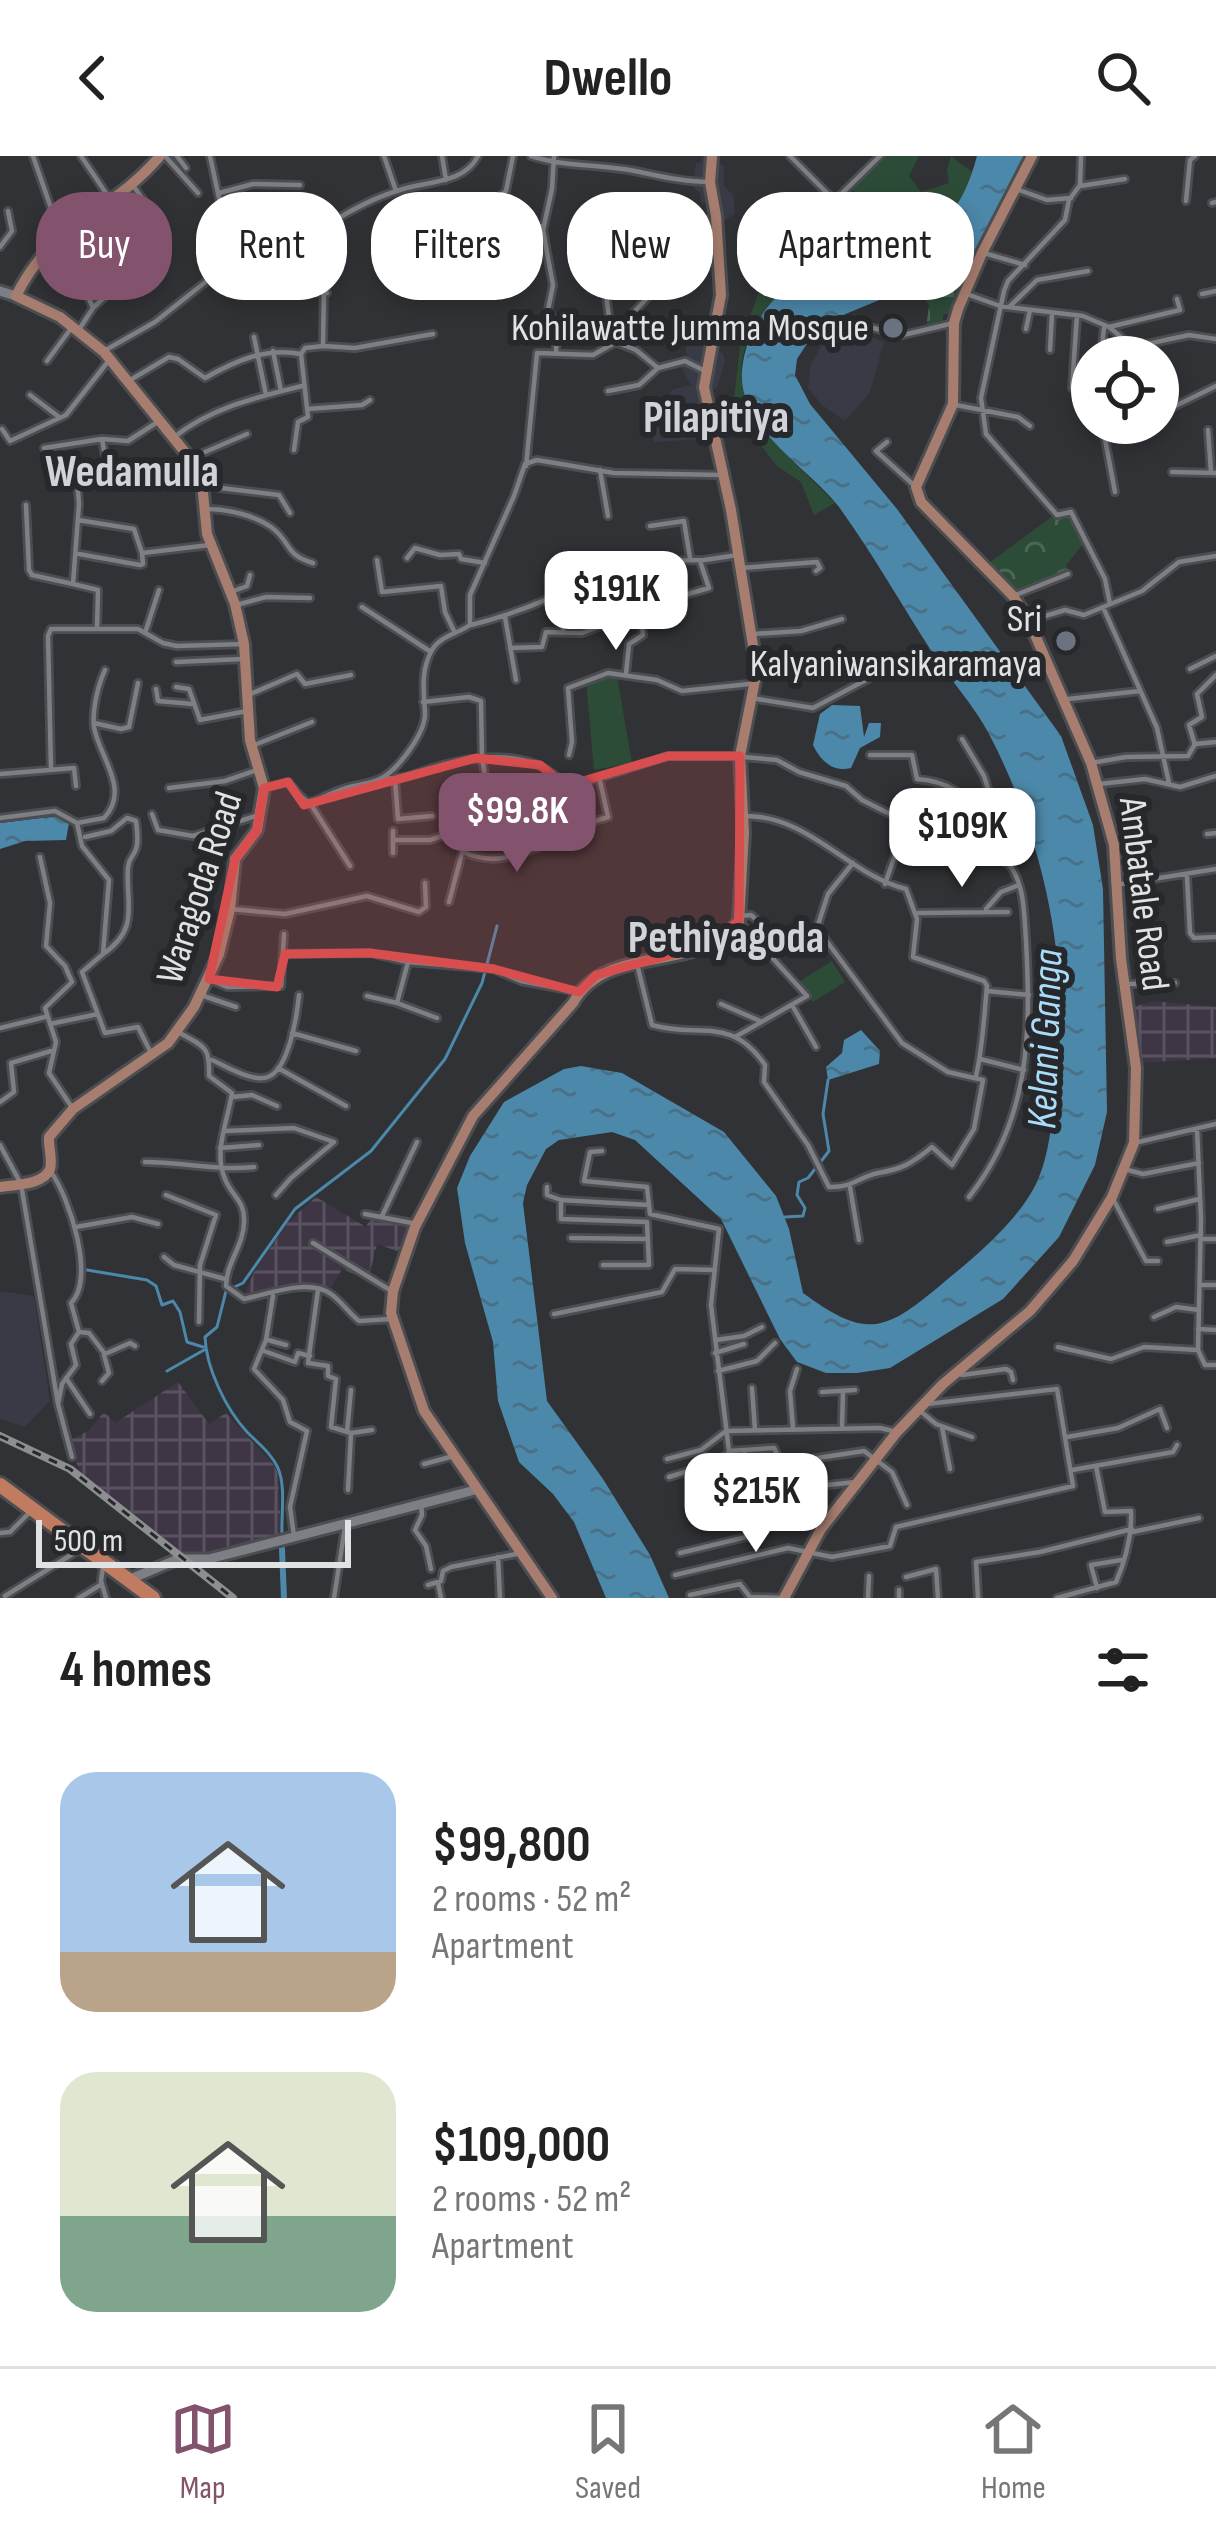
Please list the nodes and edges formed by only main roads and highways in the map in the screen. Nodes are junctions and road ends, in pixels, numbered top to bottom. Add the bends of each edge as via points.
1 (162, 156) edge
2 (712, 156) edge
3 (1032, 156) edge
4 (0, 1187) edge
5 (0, 1487) edge
6 (126, 1582) junction
7 (142, 1598) edge
8 (152, 1598) edge
9 (552, 1598) edge
10 (784, 1598) edge

1 - 4 main road, Waragoda Road via 60,234 16,296 107,355 201,472 210,544 244,644 262,814 235,859 209,979 178,1032 73,1109 49,1136 50,1171
2 - 9 main road via 721,295 705,395 754,634 755,685 740,756 739,919 717,940 596,975 579,992 473,1116 417,1224 393,1291 391,1319 424,1411
3 - 10 main road, Ambatale Road via 964,293 954,322 953,404 916,487 920,502 1029,621 1099,784 1119,884 1136,1068 1134,1143 1073,1261 897,1432 807,1551
5 - 6 highway
5 - 6 highway via 103,1576
6 - 7 highway
6 - 8 highway

